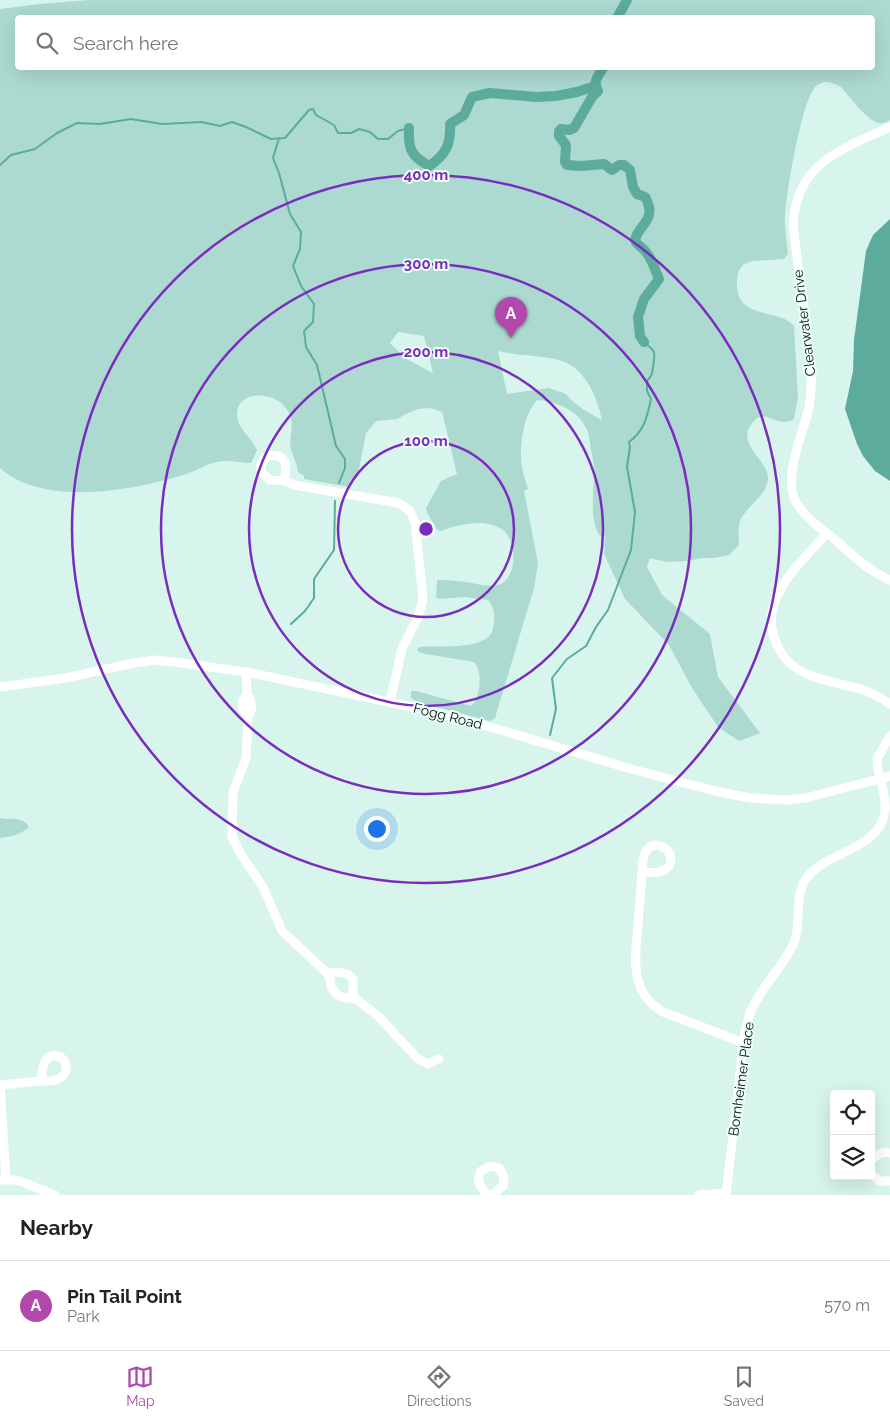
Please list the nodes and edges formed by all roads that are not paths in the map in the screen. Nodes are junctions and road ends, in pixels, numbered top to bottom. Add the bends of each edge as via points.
1 (890, 127) edge
2 (285, 481) dead end
3 (827, 533) junction
4 (890, 580) edge
5 (246, 672) junction
6 (0, 687) edge
7 (390, 702) junction
8 (890, 704) edge
9 (890, 736) edge
10 (890, 776) edge
11 (880, 778) junction
12 (642, 872) dead end
13 (328, 973) junction
14 (356, 999) junction
15 (744, 1043) junction
16 (439, 1059) dead end
17 (41, 1081) dead end
18 (0, 1085) edge
19 (890, 1153) edge
20 (875, 1157) edge
21 (875, 1177) edge
22 (3, 1180) edge
23 (890, 1181) edge
24 (726, 1194) edge
25 (55, 1195) edge
26 (487, 1195) edge
27 (492, 1195) edge
28 (699, 1195) edge

1 - 3 street, Clearwater Drive via 821,163 803,185 794,211 794,238 812,386 791,488 797,504
2 - 7 street via 399,503 412,515 418,539 423,604 402,649
3 - 4 street, Clearwater Drive via 869,568
3 - 8 street via 776,595 772,629 776,641 786,659 801,671 866,690
5 - 6 street, Fogg Road via 148,661 59,680
5 - 7 street, Fogg Road
5 - 13 street via 247,695 252,709 248,716 246,758 232,796 233,841 263,888 282,931
7 - 11 street, Fogg Road via 473,722 714,791 750,798 806,798
9 - 11 street, Bornheimer Place via 877,757
10 - 11 street, Fogg Road
11 - 15 street, Bornheimer Place via 885,802 881,823 870,837 816,869 806,879 799,899 795,939 757,998
12 - 15 street via 635,962 643,992 663,1012
13 - 14 street via 336,994
13 - 14 street via 350,975
14 - 16 street via 378,1016 417,1058 428,1064
15 - 24 street, Bornheimer Place
17 - 18 street
18 - 22 street
19 - 20 street via 880,1153
21 - 23 street via 880,1181
22 - 25 street via 16,1180
24 - 28 street
26 - 27 street via 479,1185 478,1176 484,1168 493,1166 502,1171 504,1180 503,1186

